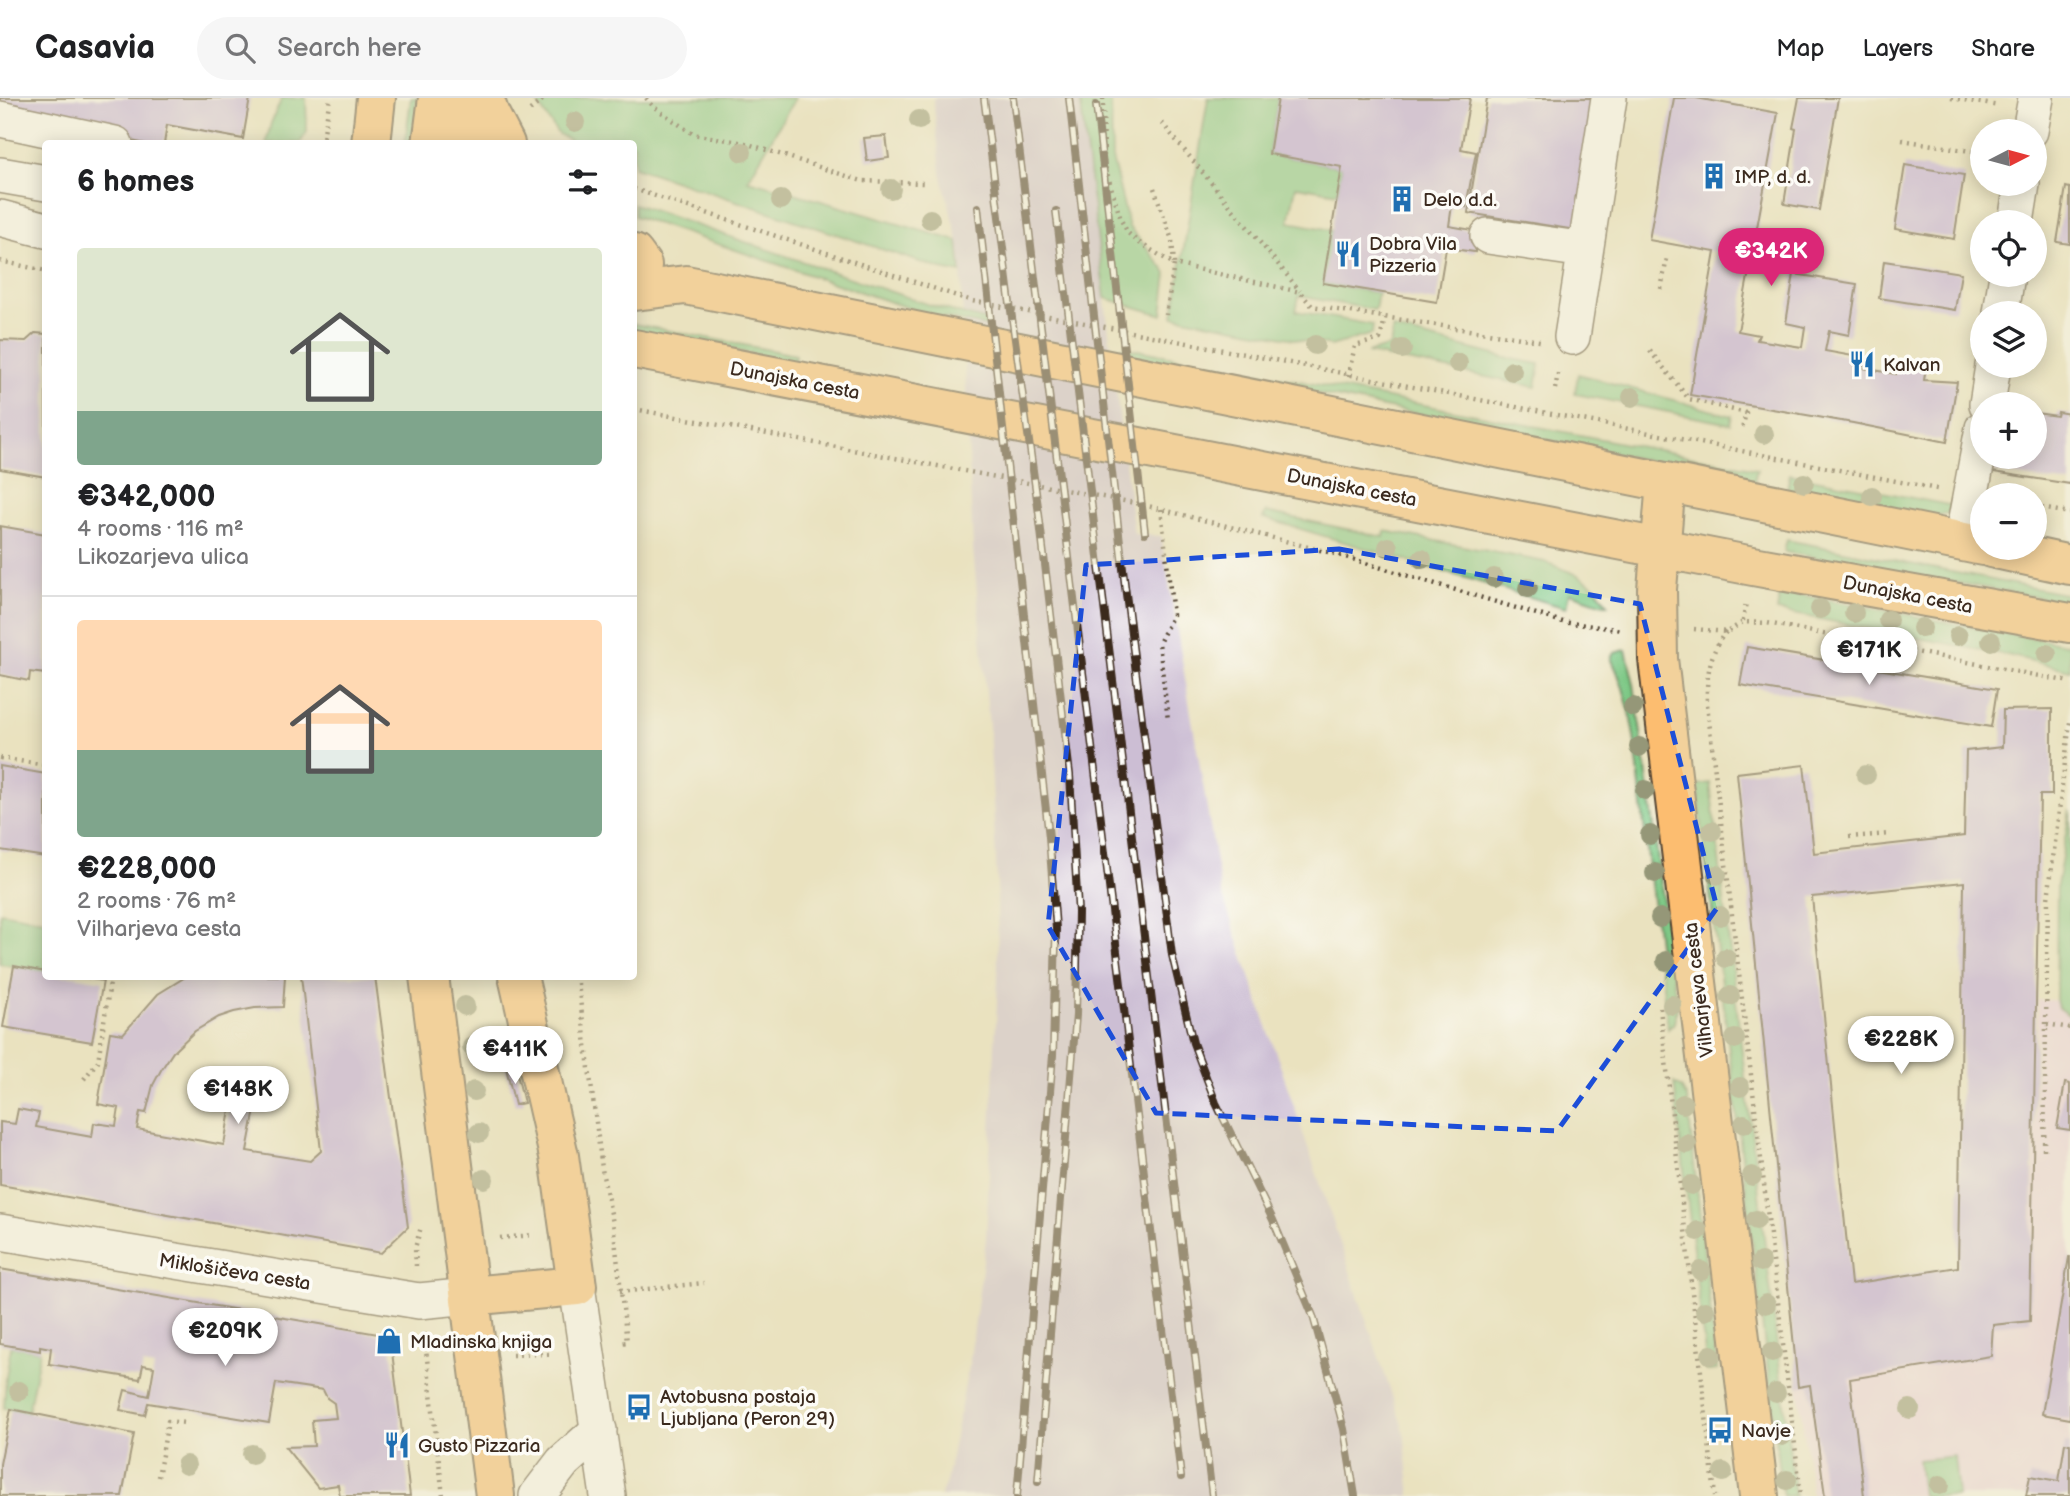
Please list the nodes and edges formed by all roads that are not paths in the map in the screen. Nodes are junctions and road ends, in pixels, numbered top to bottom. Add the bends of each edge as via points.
1 (376, 98) edge
2 (439, 98) edge
3 (454, 98) edge
4 (484, 98) edge
5 (1609, 98) edge
6 (2019, 102) edge
7 (0, 119) edge
8 (2025, 119) edge
9 (514, 129) edge
10 (97, 140) edge
11 (371, 140) edge
12 (433, 140) edge
13 (470, 140) edge
14 (0, 175) edge
15 (42, 182) edge
16 (0, 218) edge
17 (42, 229) edge
18 (1488, 236) dead end
19 (1585, 250) junction
20 (637, 268) edge
21 (1561, 340) road end
22 (637, 350) edge
23 (706, 364) junction
24 (637, 370) edge
25 (1667, 482) junction
26 (1970, 543) edge
27 (1660, 547) junction
28 (2047, 560) edge
29 (2070, 565) edge
30 (2070, 623) edge
31 (430, 980) edge
32 (519, 980) edge
33 (0, 1232) edge
34 (577, 1286) junction
35 (470, 1296) junction
36 (599, 1430) junction
37 (495, 1496) edge
38 (537, 1496) edge
39 (608, 1496) edge
40 (1759, 1496) edge

1 - 11 main road
2 - 12 main road
3 - 13 main road
4 - 9 main road via 490,115
5 - 19 street
6 - 8 street
7 - 10 street
14 - 15 street
16 - 17 street
18 - 19 street
19 - 21 street
20 - 25 main road via 686,285
22 - 23 main road, Dunajska cesta
23 - 24 main road
23 - 27 main road, Dunajska cesta
25 - 26 main road
25 - 27 main road, Vilharjeva cesta
27 - 30 main road, Dunajska cesta
27 - 40 main road, Vilharjeva cesta via 1658,659
28 - 29 main road
31 - 35 main road
32 - 34 main road via 559,1156
33 - 35 street, Miklošičeva cesta via 419,1301
34 - 35 main road
34 - 36 street
35 - 37 main road
36 - 38 street via 563,1462
36 - 39 street

